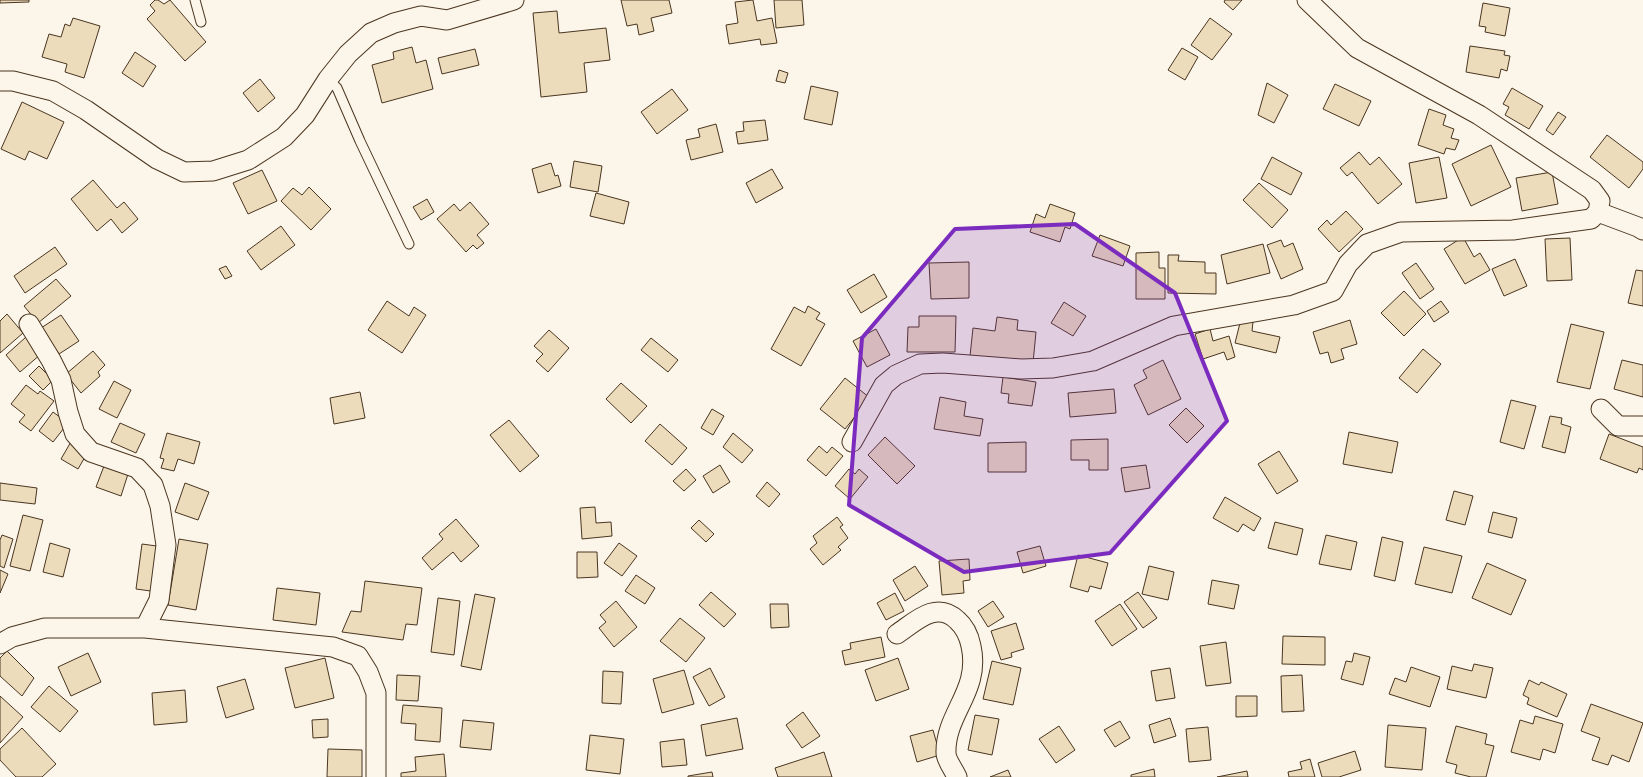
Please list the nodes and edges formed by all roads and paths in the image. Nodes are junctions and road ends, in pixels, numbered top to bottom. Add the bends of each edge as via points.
1 (195, 0) edge
2 (514, 0) edge
3 (1307, 0) edge
4 (202, 22) dead end
5 (328, 79) junction
6 (0, 81) edge
7 (1598, 212) junction
8 (1643, 230) edge
9 (409, 244) dead end
10 (29, 324) dead end
11 (1601, 409) dead end
12 (1643, 426) edge
13 (852, 442) dead end
14 (145, 628) junction
15 (897, 634) dead end
16 (0, 644) edge
17 (376, 777) edge
18 (957, 777) edge

1 - 4 lane
2 - 5 street via 447,20 421,16 394,23 371,33
3 - 7 street via 1357,48 1479,115 1592,190 1600,201
5 - 6 street via 305,115 284,137 248,160 213,172 184,172 157,160 53,91
5 - 9 lane via 337,88
7 - 8 street
7 - 13 street via 1591,219 1513,230 1401,232 1367,244 1348,264 1333,291 1294,305 1174,326 1093,361 1053,368 1020,369 920,364 896,375 884,385
10 - 14 street via 61,380 76,434 91,452 137,468 153,485 166,545 159,600
11 - 12 street via 1618,426
14 - 16 street via 45,628 12,637
14 - 17 street via 332,647 358,656 376,693
15 - 18 street via 934,611 951,615 968,634 973,655 972,674 948,737 946,755

